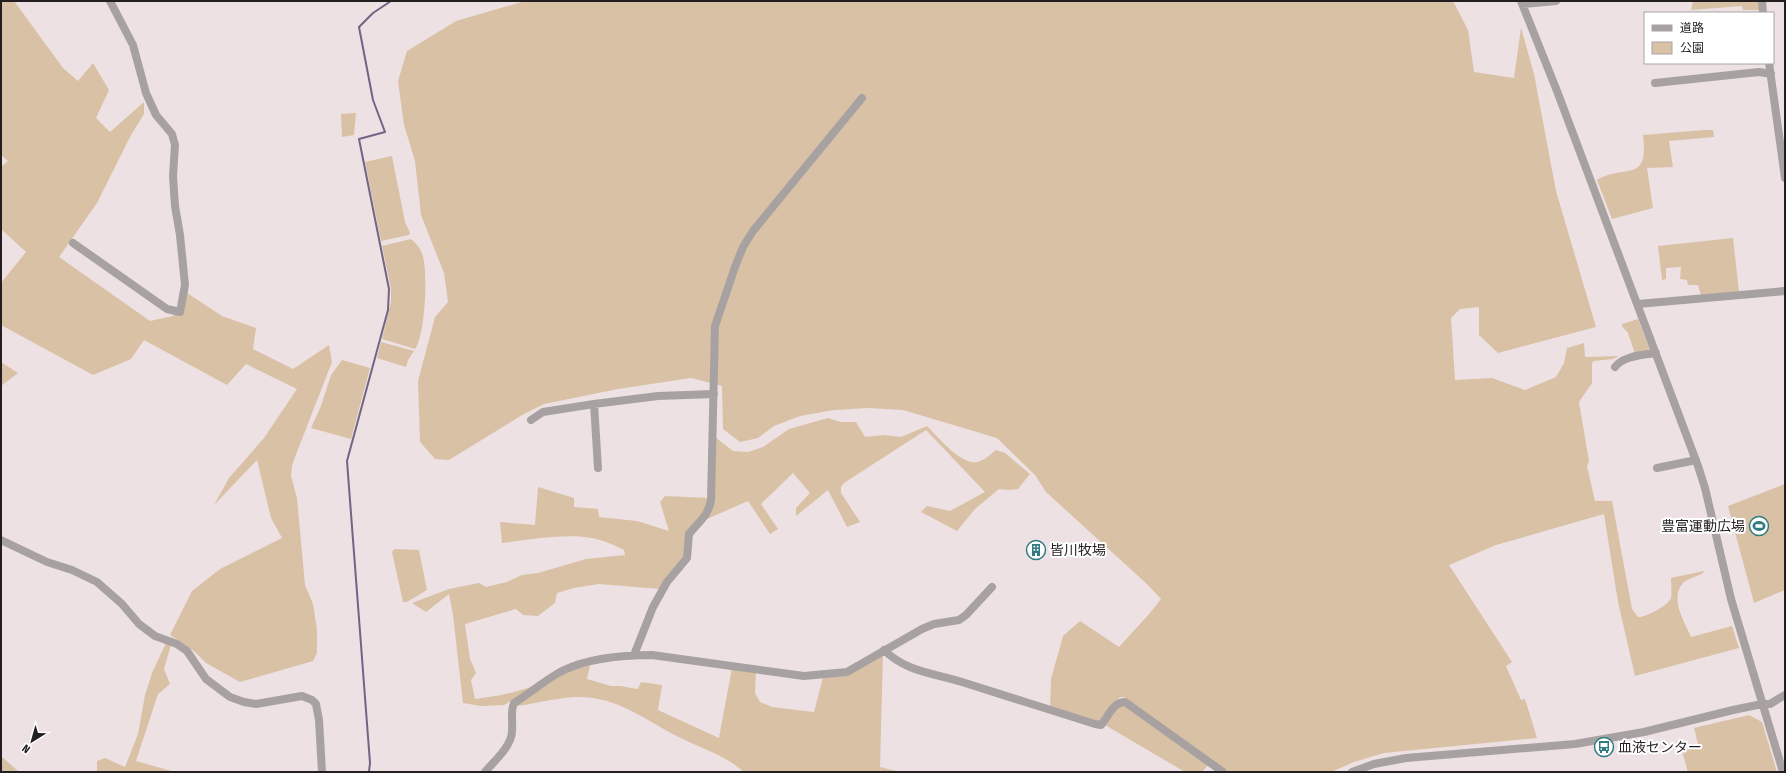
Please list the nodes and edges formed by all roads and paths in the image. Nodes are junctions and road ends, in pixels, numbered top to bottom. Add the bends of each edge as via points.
1 (110, 1) edge
2 (1556, 1) edge
3 (1762, 1) edge
4 (1522, 3) edge
5 (1763, 12) edge
6 (1769, 64) edge
7 (1771, 74) junction
8 (1655, 83) dead end
9 (862, 98) dead end
10 (1785, 178) edge
11 (73, 243) dead end
12 (1785, 291) edge
13 (1638, 304) junction
14 (1656, 353) junction
15 (1615, 366) dead end
16 (714, 394) junction
17 (594, 404) junction
18 (531, 420) dead end
19 (1696, 460) junction
20 (598, 468) dead end
21 (1657, 468) dead end
22 (1, 540) edge
23 (992, 587) dead end
24 (884, 650) junction
25 (634, 655) junction
26 (1785, 695) edge
27 (1762, 704) junction
28 (322, 772) edge
29 (485, 772) edge
30 (1223, 772) edge
31 (1352, 772) edge
32 (1783, 772) edge

1 - 11 street via 133,45 144,87 156,115 172,134 175,145 175,206 185,285 180,312 167,309
2 - 4 street
3 - 5 street
4 - 13 street
6 - 7 street
7 - 8 street via 1759,72
7 - 10 street
9 - 16 street via 753,231 743,247 715,326
12 - 13 street
13 - 14 street
14 - 15 street via 1629,358
14 - 19 street
16 - 17 street via 658,396
16 - 25 street via 710,509 689,534 688,558 667,582
17 - 18 street via 543,412
17 - 20 street
19 - 21 street
19 - 27 street via 1731,599
22 - 28 street via 97,582 122,604 139,624 155,636 177,644 187,651 206,679 230,697 256,704 302,696 312,700 316,704 319,720
23 - 24 street via 959,620 934,624
24 - 25 street via 847,672 804,676 652,655
24 - 30 street via 893,659 916,670 954,679 1095,724 1101,725 1115,706 1125,702
25 - 29 street via 594,661 563,670 514,703 510,741
26 - 27 street via 1770,704
27 - 31 street via 1644,732 1575,744 1406,758 1374,764
27 - 32 street

